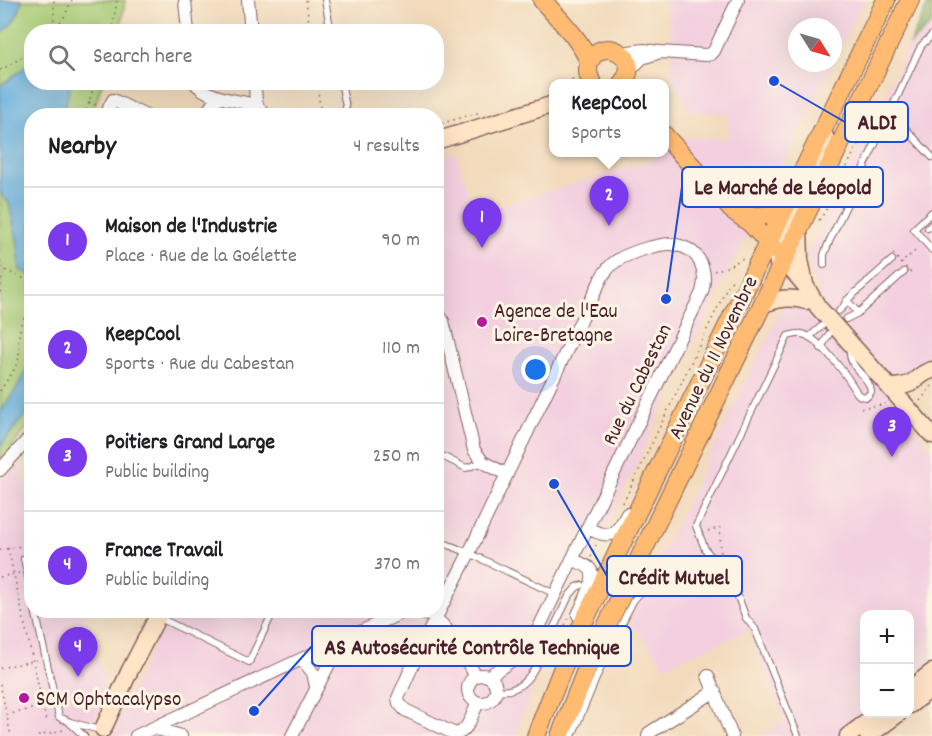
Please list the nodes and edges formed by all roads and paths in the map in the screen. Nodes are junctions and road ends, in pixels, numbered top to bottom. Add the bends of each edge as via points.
1 (54, 0) edge
2 (72, 0) edge
3 (117, 0) edge
4 (248, 0) edge
5 (306, 0) edge
6 (325, 0) edge
7 (542, 0) edge
8 (738, 0) edge
9 (886, 0) edge
10 (910, 0) edge
11 (185, 1) edge
12 (53, 24) edge
13 (58, 24) edge
14 (114, 24) edge
15 (187, 24) edge
16 (250, 24) edge
17 (309, 24) edge
18 (330, 24) edge
19 (932, 35) edge
20 (660, 52) junction
21 (621, 53) junction
22 (24, 55) edge
23 (0, 69) edge
24 (590, 71) edge
25 (626, 79) edge
26 (627, 79) edge
27 (92, 90) edge
28 (204, 90) edge
29 (255, 90) edge
30 (318, 90) edge
31 (343, 90) edge
32 (218, 96) junction
33 (256, 105) junction
34 (549, 106) edge
35 (346, 107) dead end
36 (87, 108) edge
37 (108, 108) edge
38 (123, 108) edge
39 (210, 108) edge
40 (258, 108) edge
41 (320, 108) edge
42 (830, 114) junction
43 (444, 138) edge
44 (669, 141) edge
45 (932, 157) edge
46 (832, 160) junction
47 (786, 204) junction
48 (732, 210) junction
49 (932, 212) edge
50 (799, 228) junction
51 (929, 242) edge
52 (932, 250) edge
53 (770, 257) junction
54 (893, 257) joint
55 (0, 261) edge
56 (824, 265) dead end
57 (1, 269) edge
58 (904, 272) dead end
59 (705, 273) junction
60 (912, 274) dead end
61 (738, 275) dead end
62 (24, 279) edge
63 (0, 296) edge
64 (810, 298) junction
65 (847, 300) junction
66 (763, 304) junction
67 (839, 311) dead end
68 (858, 313) junction
69 (24, 319) edge
70 (846, 319) dead end
71 (444, 325) edge
72 (822, 326) dead end
73 (829, 334) dead end
74 (809, 337) junction
75 (850, 344) junction
76 (821, 348) junction
77 (932, 371) edge
78 (0, 391) edge
79 (896, 398) junction
80 (861, 408) dead end
81 (709, 414) junction
82 (932, 435) edge
83 (24, 444) edge
84 (667, 449) junction
85 (444, 457) edge
86 (483, 462) junction
87 (0, 470) edge
88 (506, 474) junction
89 (621, 507) dead end
90 (724, 526) dead end
91 (720, 527) junction
92 (587, 528) junction
93 (601, 534) junction
94 (699, 534) junction
95 (444, 543) edge
96 (24, 545) edge
97 (8, 548) junction
98 (0, 550) edge
99 (468, 553) junction
100 (572, 559) junction
101 (717, 564) junction
102 (586, 567) junction
103 (24, 572) edge
104 (14, 574) junction
105 (0, 578) edge
106 (582, 585) dead end
107 (648, 588) junction
108 (555, 594) junction
109 (444, 600) edge
110 (570, 615) dead end
111 (37, 618) edge
112 (157, 618) edge
113 (166, 618) edge
114 (270, 618) edge
115 (389, 618) edge
116 (435, 618) joint
117 (375, 625) junction
118 (561, 635) dead end
119 (380, 638) dead end
120 (334, 645) junction
121 (306, 657) junction
122 (45, 658) junction
123 (32, 661) junction
124 (0, 668) edge
125 (325, 671) junction
126 (932, 672) edge
127 (476, 676) junction
128 (489, 676) junction
129 (708, 676) dead end
130 (0, 684) edge
131 (914, 685) edge
132 (316, 687) junction
133 (932, 688) edge
134 (496, 690) junction
135 (715, 691) junction
136 (914, 701) edge
137 (478, 703) junction
138 (547, 705) junction
139 (43, 706) junction
140 (188, 712) junction
141 (6, 715) junction
142 (176, 717) junction
143 (52, 718) junction
144 (873, 718) edge
145 (893, 718) edge
146 (70, 722) junction
147 (152, 729) junction
148 (101, 734) edge
149 (458, 735) edge
150 (11, 736) edge
151 (38, 736) edge
152 (136, 736) edge
153 (182, 736) edge
154 (292, 736) edge
155 (536, 736) edge
156 (560, 736) edge
157 (572, 736) edge
158 (648, 736) edge
159 (732, 736) edge
160 (798, 736) edge
161 (848, 736) edge
162 (868, 736) edge

1 - 12 path
2 - 13 path
3 - 14 path
4 - 16 street
5 - 17 path
6 - 18 lane
7 - 24 main road via 571,32 589,45
8 - 20 street via 711,54
9 - 42 main road, Avenue du 11 Novembre
10 - 46 main road, Avenue du 11 Novembre
11 - 15 street
19 - 56 lane via 921,46 829,242
20 - 21 street
20 - 26 street via 642,58
21 - 24 main road via 611,49
21 - 25 main road via 628,64
22 - 23 path
27 - 36 path
28 - 32 street
29 - 33 street
30 - 41 path
31 - 35 lane
32 - 33 street
32 - 39 street
33 - 40 street
34 - 43 street
37 - 38 street via 112,100
42 - 47 main road, Avenue du 11 Novembre
42 - 53 street via 818,163
44 - 48 main road
45 - 46 lane, bridge via 904,127 878,119 858,129
46 - 50 main road, Avenue du 11 Novembre
47 - 48 main road via 758,217
47 - 53 main road, Avenue du 11 Novembre
48 - 53 main road via 743,231
49 - 51 lane via 914,229
50 - 53 main road, Avenue du 11 Novembre
50 - 64 street via 802,275
51 - 52 lane
53 - 59 path
53 - 64 street
53 - 66 main road, Avenue du 11 Novembre
53 - 81 main road via 729,351
53 - 84 main road, Avenue du 11 Novembre
54 - 60 path, bridge
54 - 65 lane
55 - 57 path
57 - 62 path
57 - 63 path
58 - 68 lane
59 - 88 street via 693,253 676,244 625,256 608,268
59 - 92 street, Rue du Cabestan via 702,292
61 - 89 path via 729,284
64 - 66 street via 785,297
64 - 75 street
65 - 67 lane
65 - 68 lane
66 - 81 main road, Avenue du 11 Novembre
68 - 70 lane
69 - 78 path via 19,358
71 - 86 street via 474,450
72 - 74 lane
73 - 76 lane
74 - 76 lane
74 - 94 lane via 788,336 696,526
75 - 76 lane via 852,363 871,386 867,397 857,393
75 - 79 street
77 - 79 street
77 - 79 street via 896,387
79 - 80 path
79 - 82 street
81 - 156 main road, Avenue du 11 Novembre via 591,658
83 - 87 street
84 - 93 street via 618,530
84 - 138 main road, Avenue du 11 Novembre
85 - 86 lane via 466,468
86 - 88 street
88 - 99 street
90 - 91 path
91 - 94 path
91 - 101 path via 721,561
92 - 93 street
92 - 100 street, Rue du Cabestan
93 - 102 path
94 - 101 lane
95 - 99 lane
96 - 97 path
97 - 98 path
97 - 104 path
99 - 108 lane
99 - 109 street
100 - 102 street
100 - 108 street, Rue du Cabestan
101 - 160 lane via 734,586 746,618 755,629
102 - 138 street via 592,571 593,580 557,665
103 - 104 path
104 - 105 path
104 - 123 path
106 - 134 lane via 569,596 527,679 511,690
107 - 107 lane via 643,579 653,575 658,580 657,587
107 - 157 lane via 633,601
108 - 128 street, Rue du Cabestan via 530,646
110 - 118 path
111 - 122 lane
112 - 148 street
113 - 114 lane via 249,662
115 - 117 street
116 - 127 street via 452,634
116 - 149 street via 399,693 399,703 408,712
117 - 119 lane
117 - 120 street
120 - 121 street
120 - 125 street
121 - 125 street via 321,663
121 - 132 street
121 - 140 street
122 - 123 path
122 - 143 lane
123 - 124 path
123 - 139 path
125 - 132 street
126 - 131 street
127 - 128 street
127 - 137 street via 469,683 469,693
128 - 134 street
129 - 135 street
130 - 141 path
132 - 154 street
133 - 136 street
134 - 137 street via 490,701
135 - 158 street
135 - 159 street
137 - 149 street
138 - 155 main road, Avenue du 11 Novembre
139 - 141 path
139 - 143 path
140 - 142 street
140 - 153 street
141 - 150 path
142 - 147 street
142 - 153 street via 174,728
143 - 146 lane
144 - 161 street
145 - 162 street
146 - 148 lane
146 - 148 lane
146 - 151 path via 66,729
147 - 152 street
147 - 153 street

